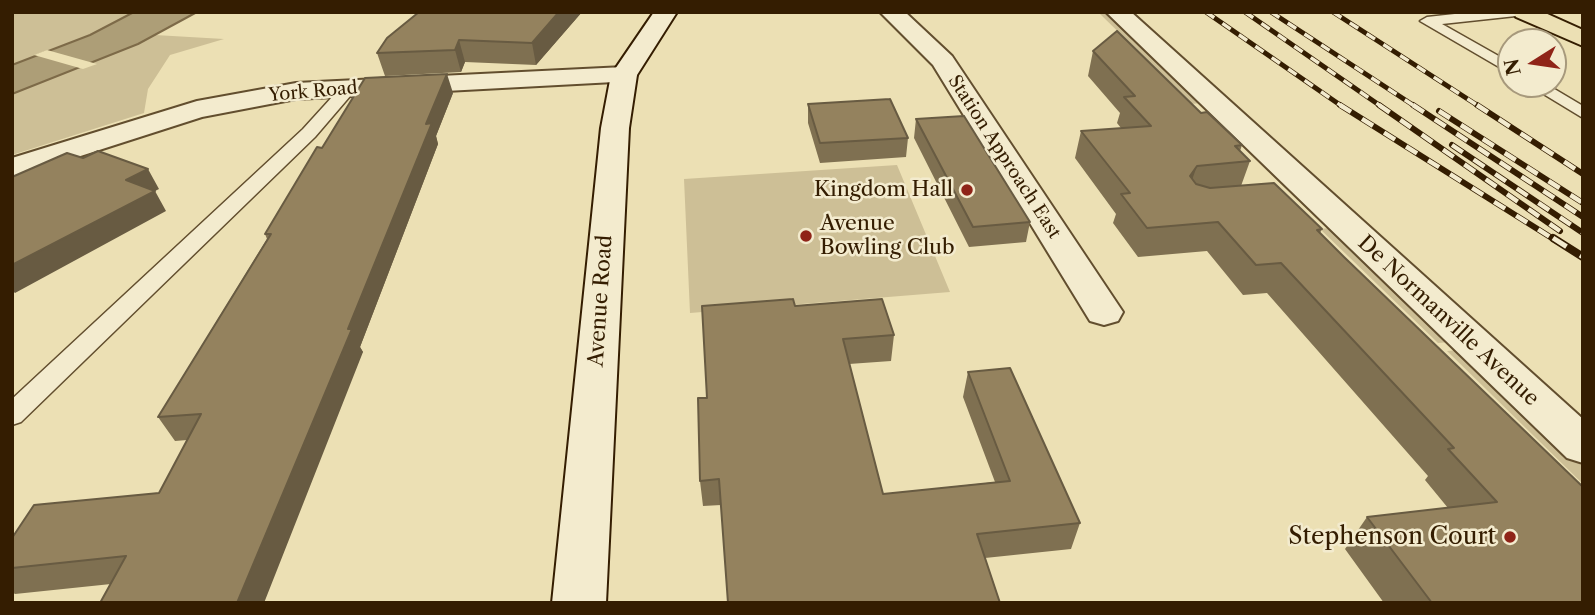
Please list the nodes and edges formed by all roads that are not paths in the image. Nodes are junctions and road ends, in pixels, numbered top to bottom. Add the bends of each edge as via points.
1 (666, 12) edge
2 (891, 12) edge
3 (1117, 12) edge
4 (1516, 12) edge
5 (1524, 12) edge
6 (1583, 39) edge
7 (1497, 61) edge
8 (624, 75) junction
9 (349, 88) junction
10 (1558, 98) edge
11 (1583, 113) edge
12 (12, 169) edge
13 (1313, 196) junction
14 (1275, 199) edge
15 (1104, 312) dead end
16 (12, 415) edge
17 (1583, 446) edge
18 (579, 603) edge

1 - 8 street, Avenue Road
2 - 15 street, Station Approach East via 943,61
3 - 13 street, De Normanville Avenue
4 - 7 lane via 1427,21
5 - 6 main road
8 - 9 street, York Road
8 - 18 street, Avenue Road via 609,191
9 - 12 street, York Road via 296,91 197,109
9 - 16 lane via 309,133
10 - 11 lane
13 - 14 street
13 - 17 street, De Normanville Avenue

